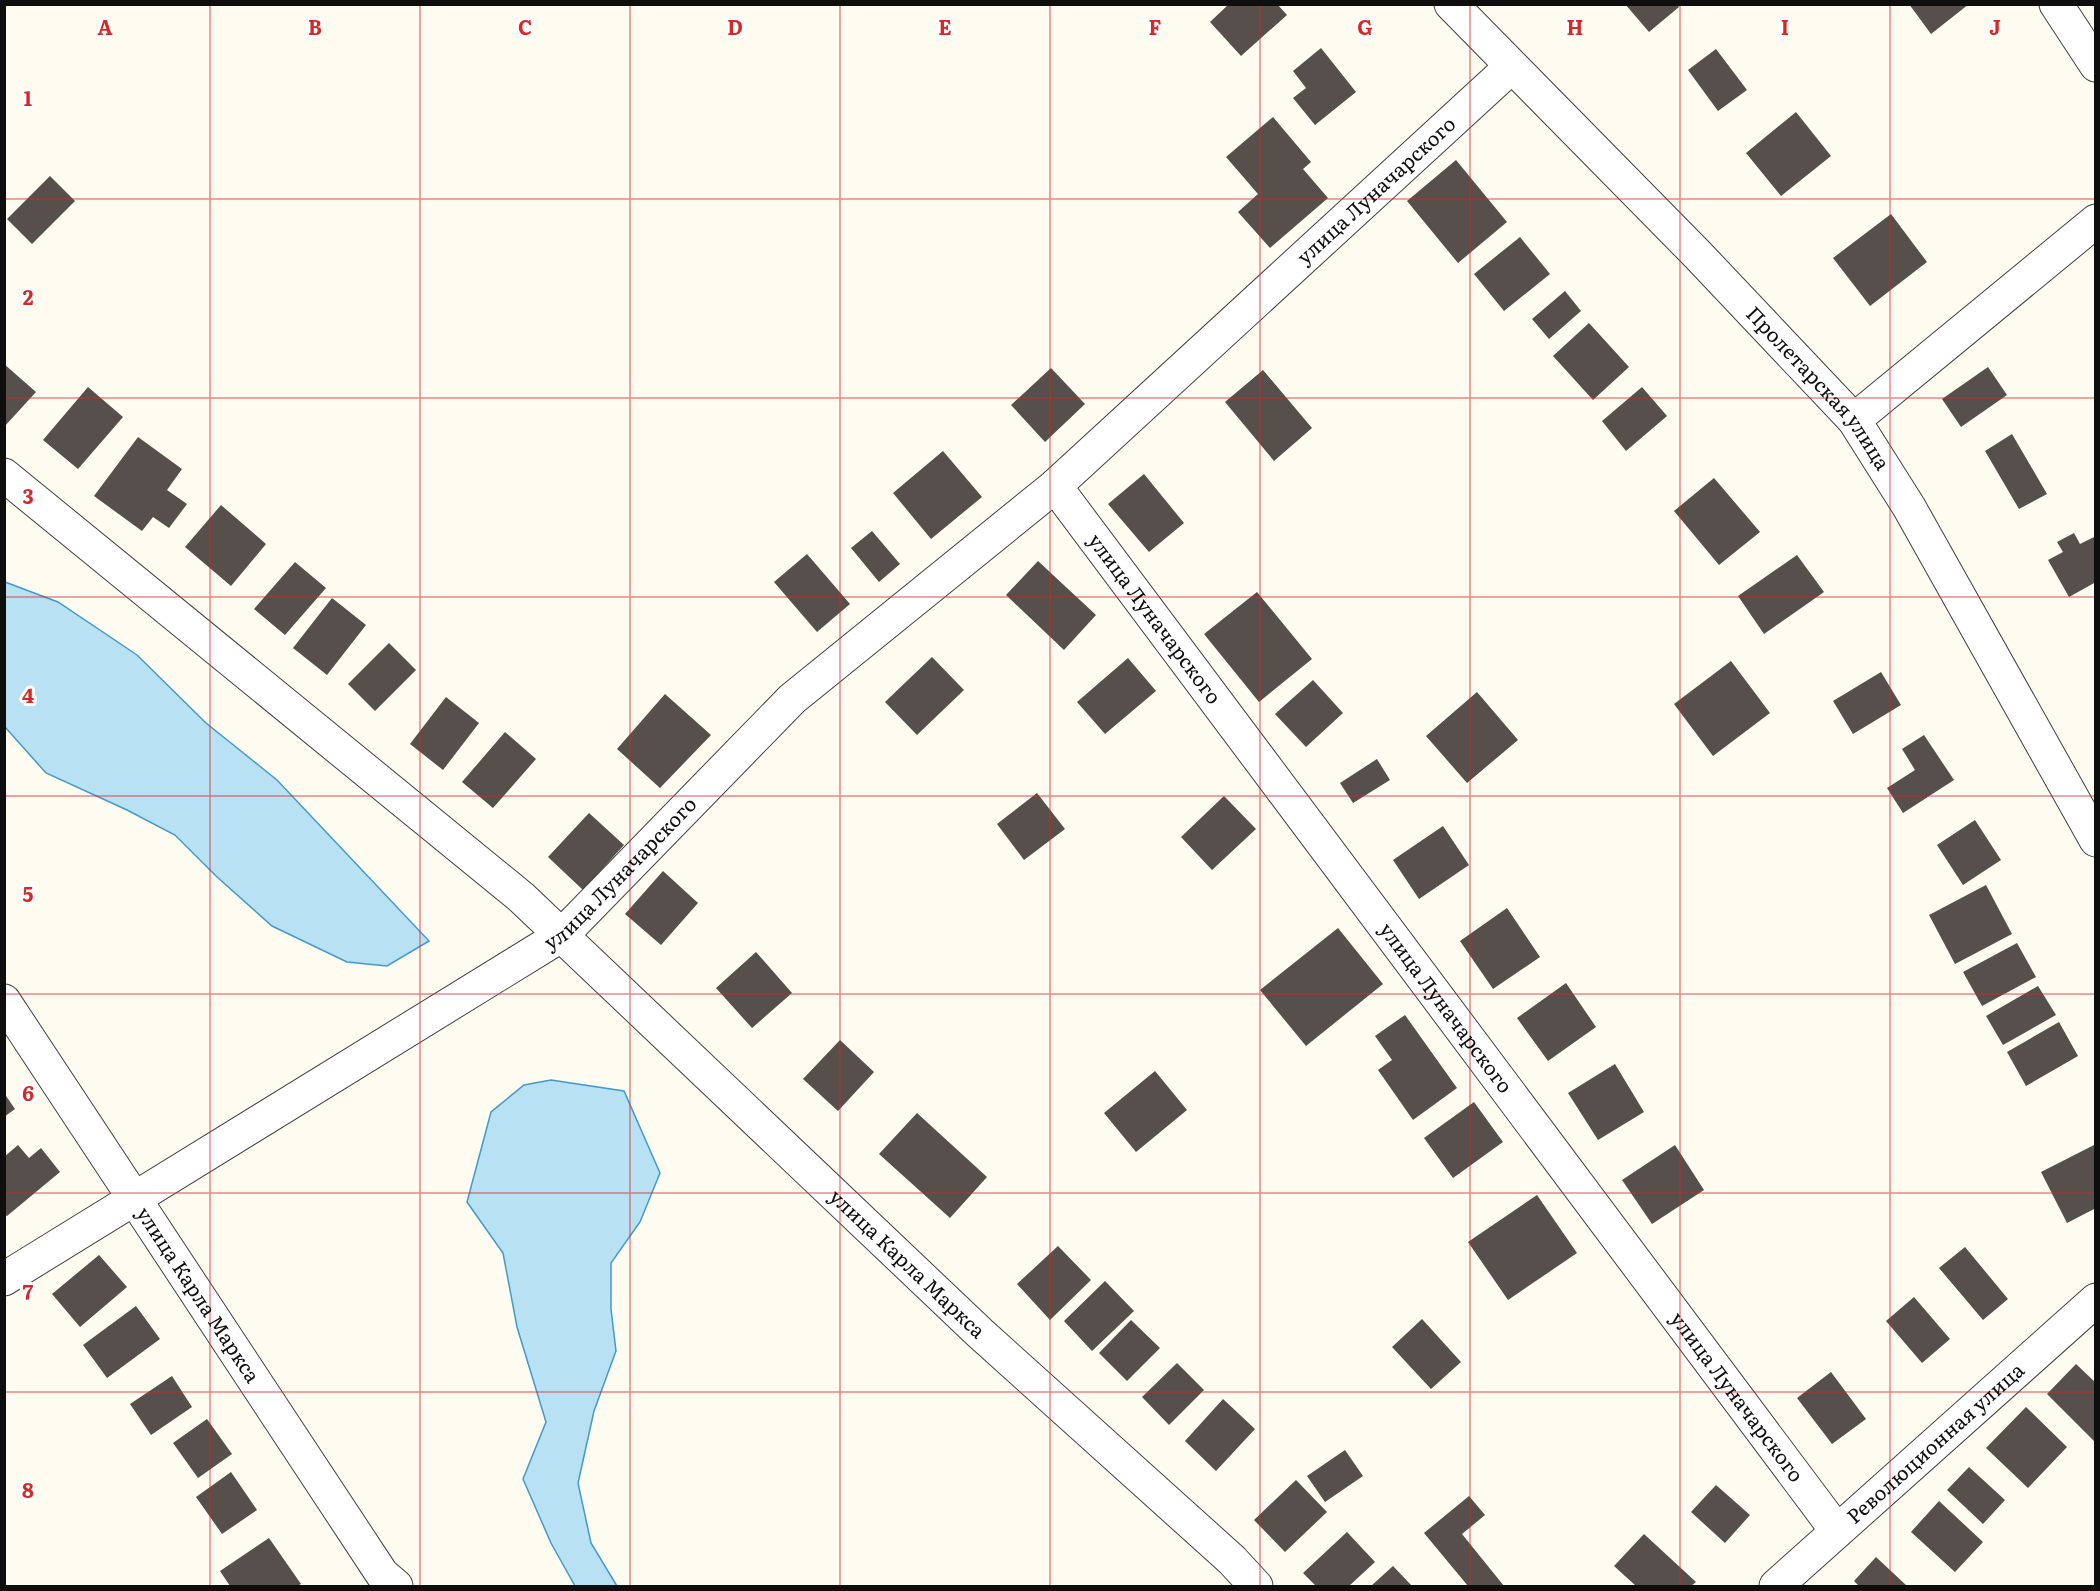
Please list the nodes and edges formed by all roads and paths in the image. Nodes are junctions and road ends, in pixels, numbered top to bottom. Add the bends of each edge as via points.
1 (1451, 4) edge
2 (2056, 4) edge
3 (2096, 66) edge
4 (1510, 67) junction
5 (2096, 220) edge
6 (1854, 420) junction
7 (4, 475) edge
8 (1055, 486) junction
9 (2096, 840) edge
10 (562, 935) junction
11 (4, 1001) edge
12 (135, 1198) junction
13 (4, 1279) edge
14 (2096, 1300) edge
15 (1838, 1531) junction
16 (396, 1587) edge
17 (1256, 1587) edge
18 (1776, 1587) edge

1 - 4 street, Пролетарская улица
2 - 3 street
4 - 6 street, Пролетарская улица via 1697,254
4 - 8 street, улица Луначарского
5 - 6 street
6 - 9 street, Пролетарская улица via 1909,507
7 - 10 street, улица Карла Маркса via 521,897
8 - 10 street, улица Луначарского via 792,699
8 - 15 street, улица Луначарского
10 - 12 street, улица Луначарского
10 - 17 street, улица Карла Маркса via 980,1333 1232,1560
11 - 12 street, улица Карла Маркса
12 - 13 street, улица Луначарского
12 - 16 street, улица Карла Маркса via 382,1574
14 - 15 street, Революционная улица
15 - 18 street, Революционная улица

